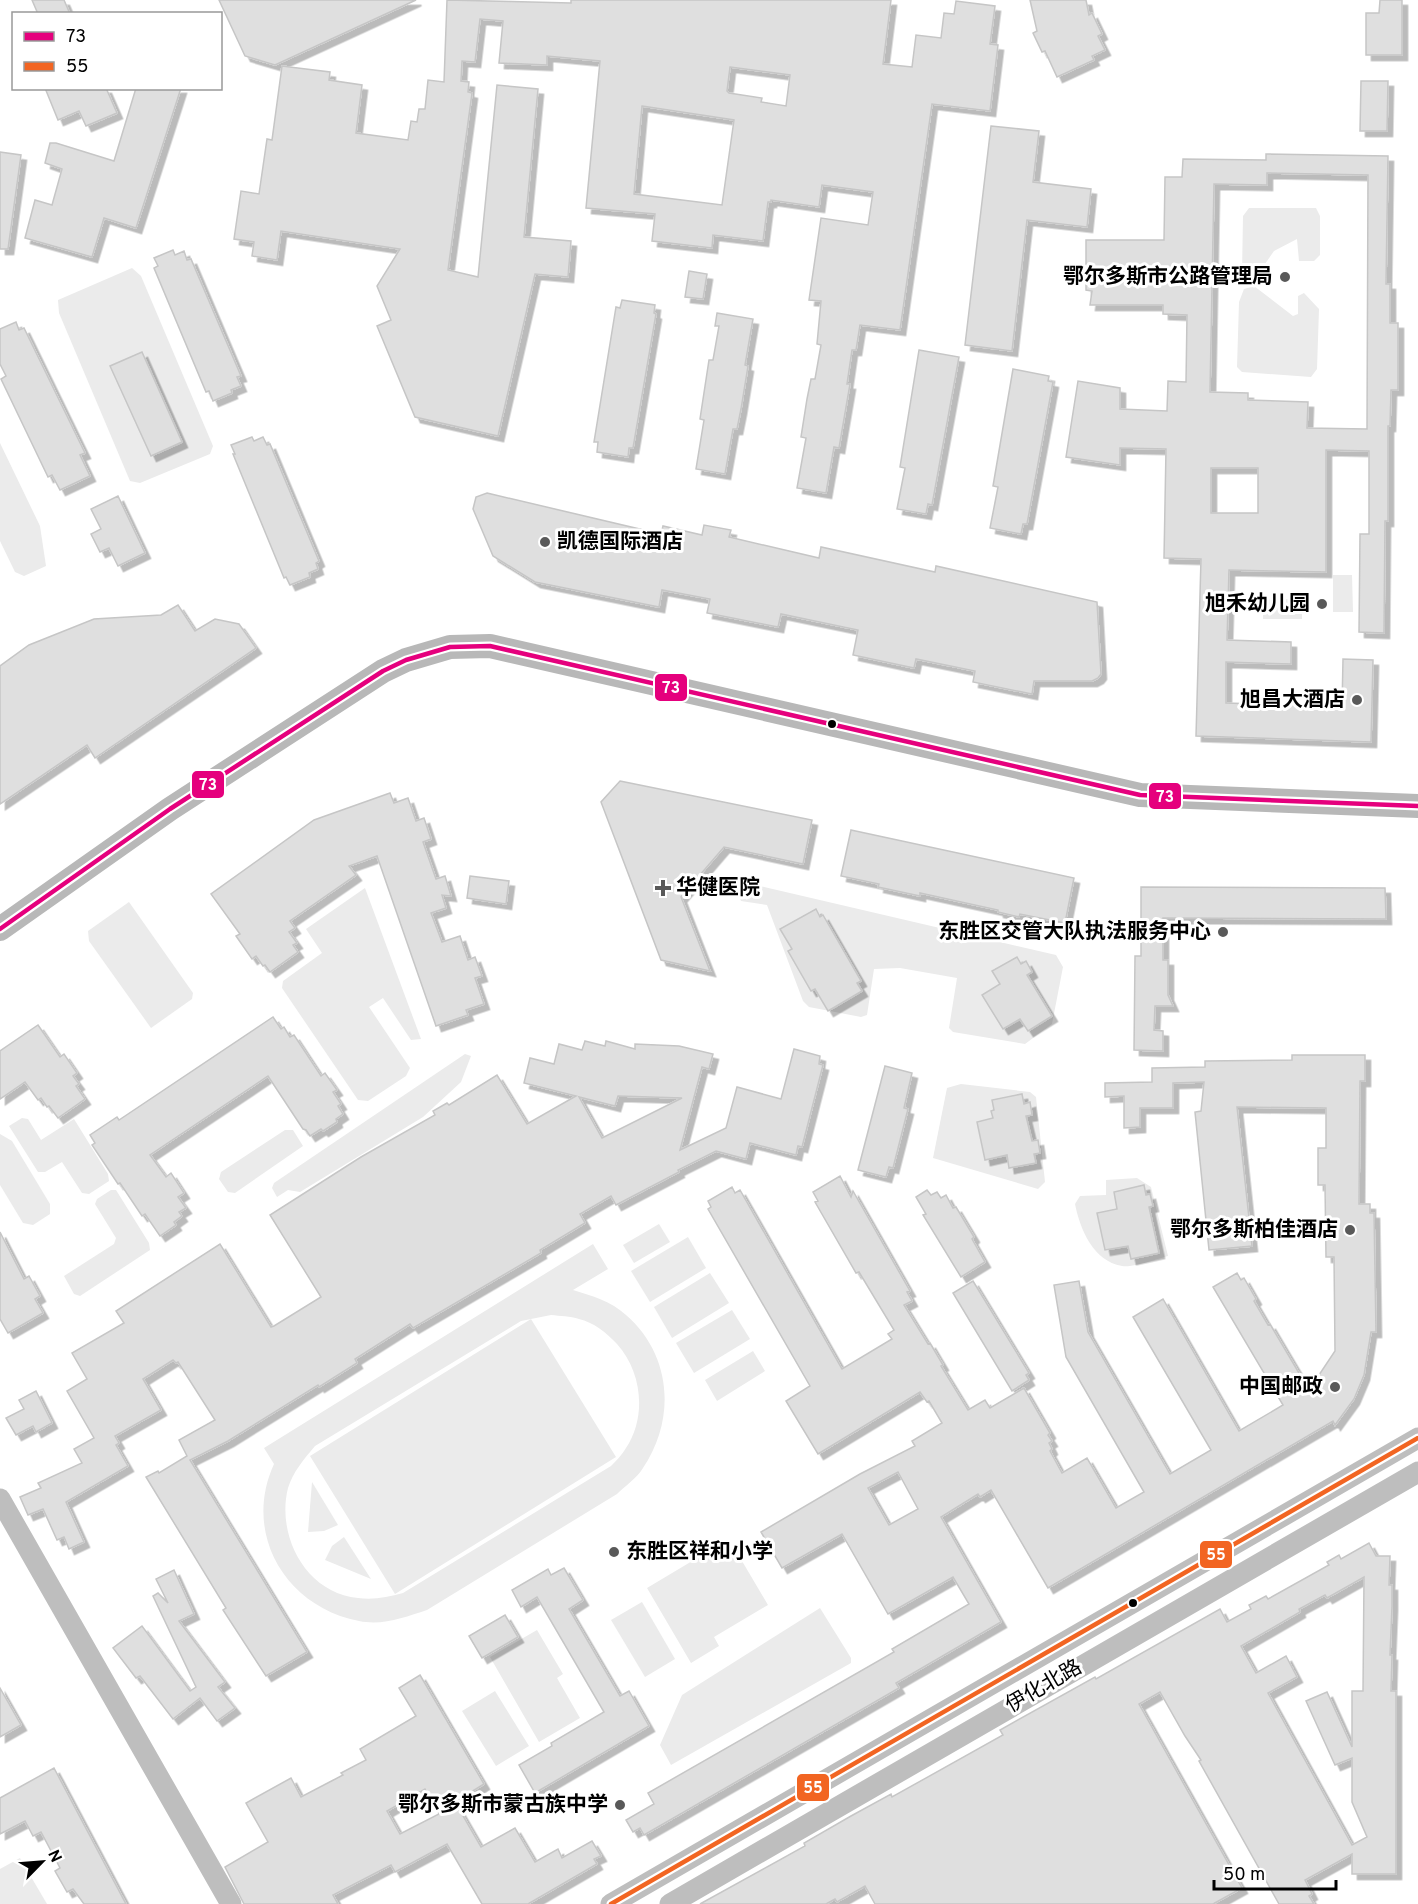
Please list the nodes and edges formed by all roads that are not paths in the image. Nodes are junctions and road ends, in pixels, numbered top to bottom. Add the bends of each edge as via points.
1 (1418, 806) edge
2 (0, 929) edge
3 (1418, 1438) edge
4 (1418, 1472) edge
5 (0, 1499) edge
6 (231, 1904) edge
7 (611, 1904) edge
8 (670, 1904) edge

1 - 2 main road via 1140,795 490,646 450,647 382,671 170,810
3 - 7 street, 伊化北路
4 - 8 street, 伊化北路
5 - 6 street

